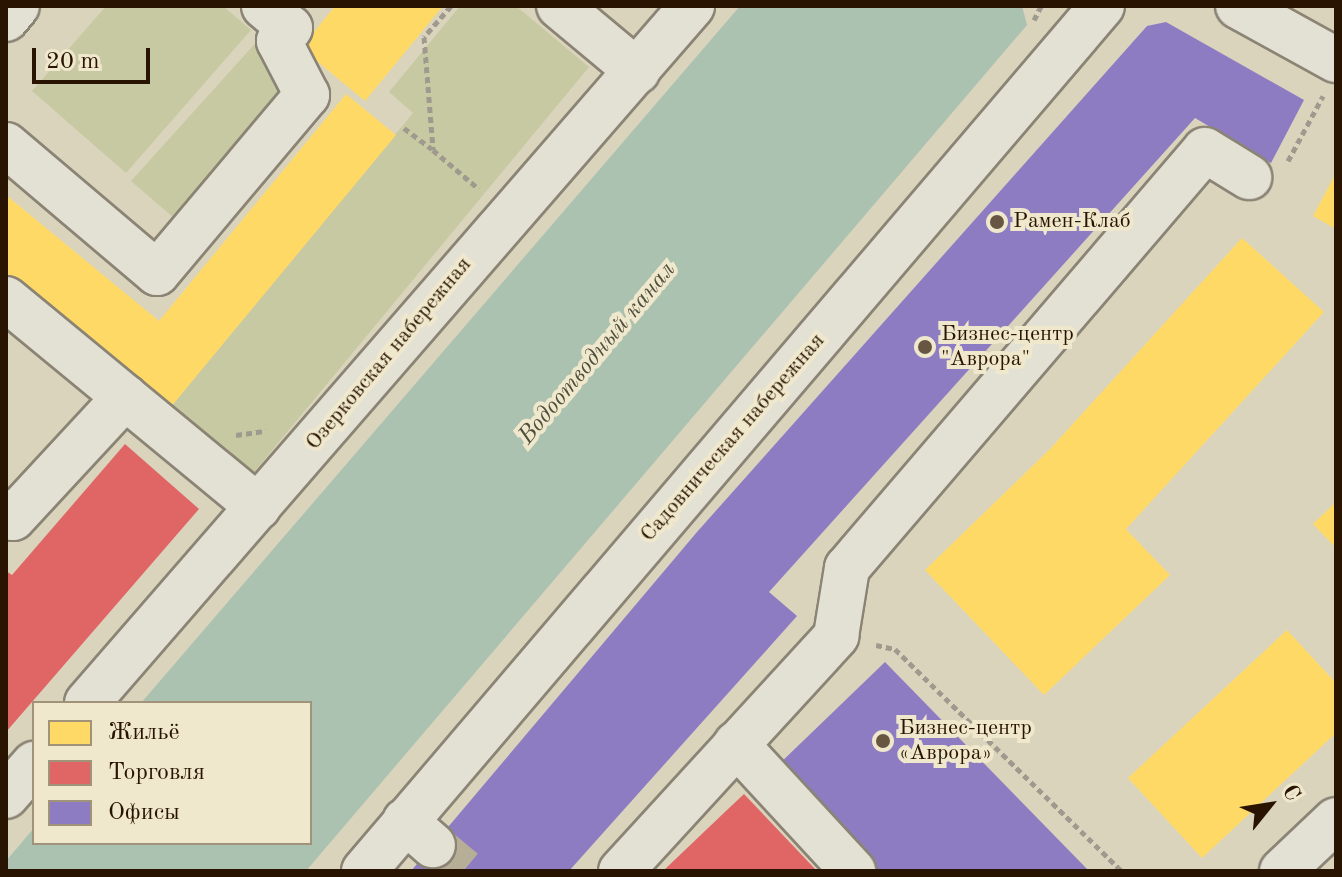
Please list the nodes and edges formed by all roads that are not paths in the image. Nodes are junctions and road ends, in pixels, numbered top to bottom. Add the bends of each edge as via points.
1 (17, 6) edge
2 (559, 6) edge
3 (692, 6) edge
4 (1102, 6) edge
5 (1238, 6) edge
6 (288, 13) edge
7 (6, 19) edge
8 (1329, 54) edge
9 (637, 71) junction
10 (6, 145) edge
11 (1249, 177) road end
12 (6, 299) edge
13 (125, 397) junction
14 (258, 507) junction
15 (6, 512) edge
16 (89, 701) edge
17 (736, 744) junction
18 (32, 766) edge
19 (6, 796) edge
20 (1336, 820) edge
21 (364, 871) edge
22 (621, 871) edge
23 (853, 871) edge
24 (1282, 871) edge

1 - 7 street
2 - 9 street
3 - 9 street, Озерковская набережная
4 - 21 street, Садовническая набережная via 419,833
5 - 8 street
6 - 10 street via 279,41 307,95 157,273
9 - 14 street, Озерковская набережная
11 - 17 street via 1205,150 847,568 836,636
12 - 13 street
13 - 14 street
13 - 15 street via 13,518
14 - 16 street, Озерковская набережная
17 - 22 street
17 - 23 street
18 - 19 street
20 - 24 street

